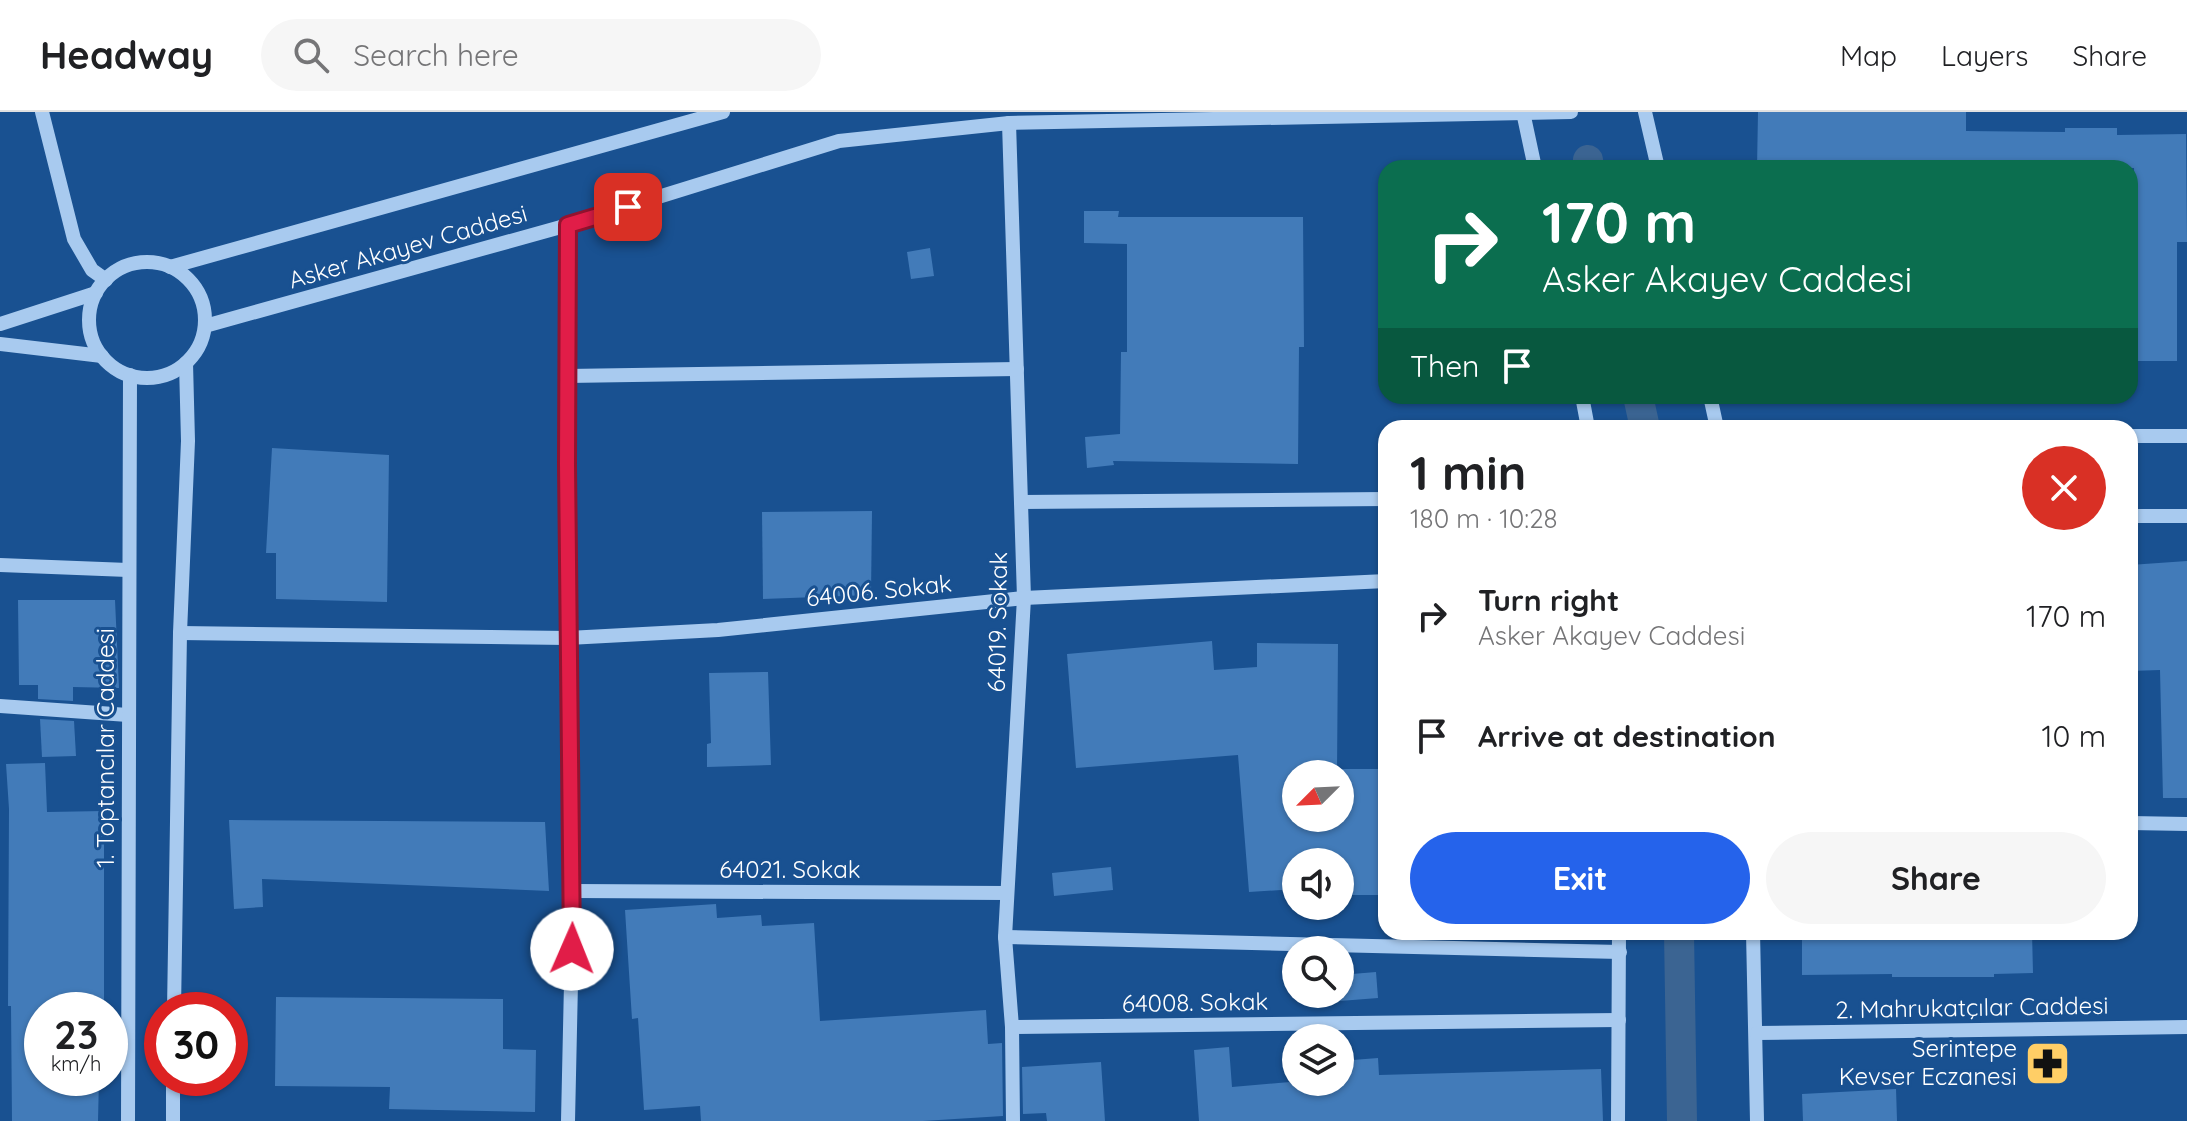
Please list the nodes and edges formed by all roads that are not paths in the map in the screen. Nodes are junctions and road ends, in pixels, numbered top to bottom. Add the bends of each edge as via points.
1 (42, 112) edge
2 (723, 112) edge
3 (1523, 112) edge
4 (1571, 112) edge
5 (1645, 112) edge
6 (1009, 123) junction
7 (1533, 160) edge
8 (1656, 160) edge
9 (568, 225) junction
10 (170, 267) junction
11 (106, 280) junction
12 (96, 293) junction
13 (0, 324) edge
14 (205, 326) junction
15 (0, 344) edge
16 (102, 356) junction
17 (186, 363) junction
18 (1017, 369) junction
19 (130, 375) junction
20 (567, 376) junction
21 (2138, 436) edge
22 (2187, 436) edge
23 (1378, 499) edge
24 (1021, 502) junction
25 (2138, 516) edge
26 (2187, 516) edge
27 (0, 565) edge
28 (128, 570) junction
29 (1378, 581) edge
30 (1024, 598) junction
31 (180, 633) junction
32 (568, 638) junction
33 (0, 706) edge
34 (128, 715) junction
35 (2138, 823) edge
36 (2187, 824) edge
37 (573, 891) junction
38 (1007, 893) junction
39 (1005, 937) junction
40 (1619, 940) edge
41 (1753, 940) edge
42 (1620, 952) junction
43 (174, 992) edge
44 (1619, 1020) junction
45 (1012, 1027) junction
46 (2187, 1027) edge
47 (1757, 1033) junction
48 (173, 1096) edge
49 (128, 1121) edge
50 (173, 1121) edge
51 (568, 1121) edge
52 (1013, 1121) edge
53 (1618, 1121) edge
54 (1757, 1121) edge

1 - 11 street via 74,239 92,270
2 - 10 street, Asker Akayev Caddesi
3 - 4 street, Asker Akayev Caddesi
3 - 6 street, Asker Akayev Caddesi
3 - 7 street
5 - 8 street
6 - 9 street, Asker Akayev Caddesi via 839,141
6 - 18 street, 64019. Sokak
9 - 14 street, Asker Akayev Caddesi
9 - 20 street
10 - 11 street, Asker Akayev Caddesi via 136,263
10 - 14 street via 193,285
11 - 12 street, Asker Akayev Caddesi
12 - 13 street
12 - 16 street via 90,326
14 - 17 street
15 - 16 street
16 - 19 street
17 - 19 street via 160,377
17 - 31 street
18 - 20 street
18 - 24 street, 64019. Sokak
19 - 28 street, 1. Toptancılar Caddesi
20 - 32 street
21 - 22 street
23 - 24 street
24 - 30 street, 64019. Sokak
25 - 26 street
27 - 28 street
28 - 34 street, 1. Toptancılar Caddesi
29 - 30 street, 64006. Sokak
30 - 32 street, 64006. Sokak via 718,630
30 - 38 street, 64019. Sokak
31 - 32 street, 64006. Sokak
31 - 43 street
32 - 37 street
33 - 34 street
34 - 49 street, 1. Toptancılar Caddesi
35 - 36 street
37 - 38 street, 64021. Sokak
37 - 51 street
38 - 39 street, 64019. Sokak
39 - 42 street
39 - 45 street, 64019. Sokak
40 - 42 street
41 - 47 street
42 - 44 street
44 - 45 street, 64008. Sokak
44 - 53 street
45 - 52 street, 64019. Sokak
46 - 47 street, 2. Mahrukatçılar Caddesi
47 - 54 street
48 - 50 street

